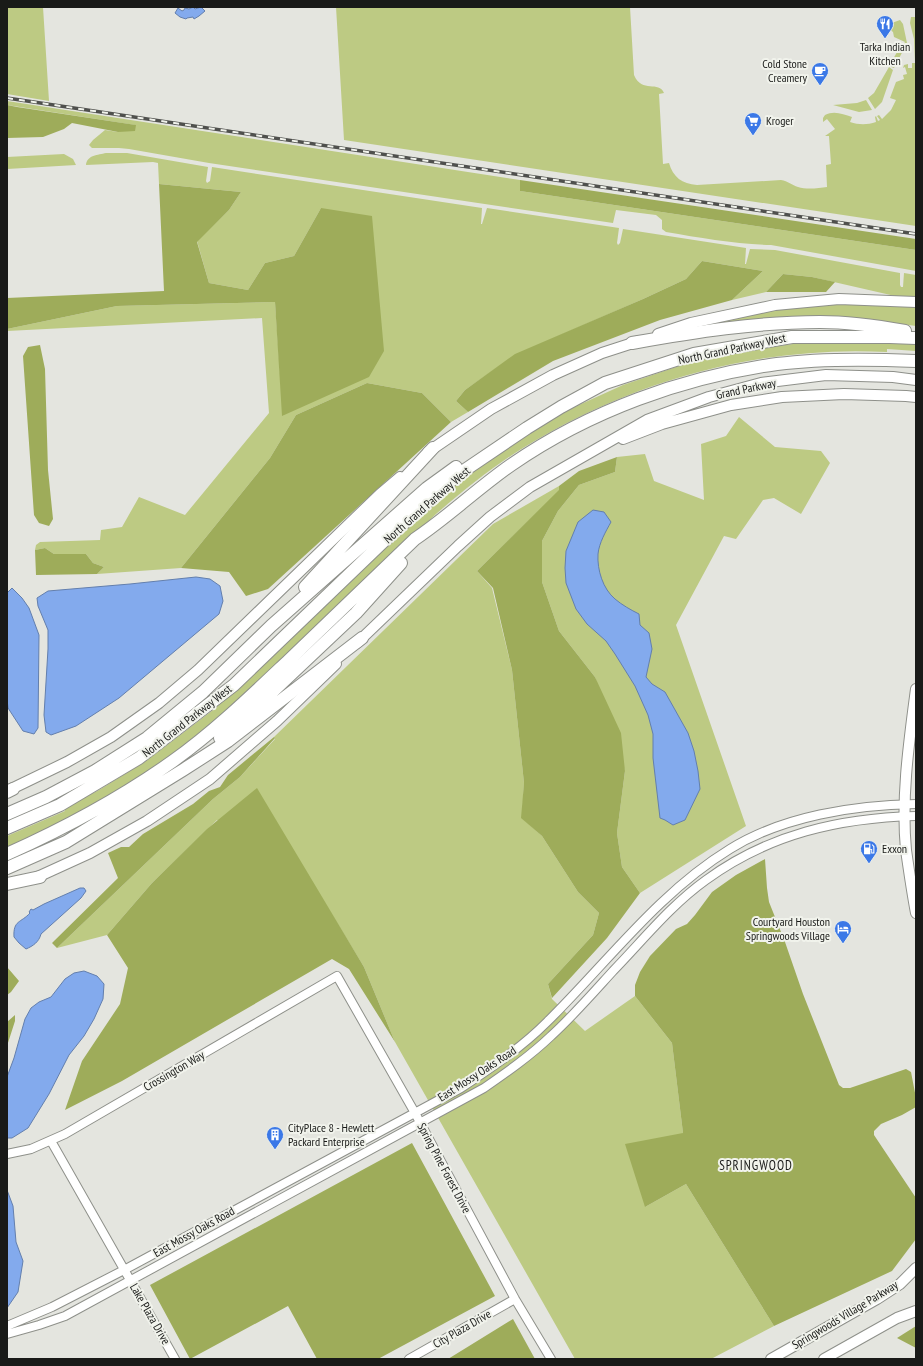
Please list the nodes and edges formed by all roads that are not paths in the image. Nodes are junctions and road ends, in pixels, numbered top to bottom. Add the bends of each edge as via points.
1 (916, 302) edge
2 (916, 334) edge
3 (916, 338) edge
4 (632, 343) junction
5 (916, 361) edge
6 (916, 380) edge
7 (916, 397) edge
8 (527, 428) junction
9 (433, 448) junction
10 (588, 454) junction
11 (434, 526) junction
12 (271, 626) junction
13 (362, 638) junction
14 (916, 690) edge
15 (183, 770) junction
16 (9, 791) edge
17 (905, 804) junction
18 (916, 804) edge
19 (7, 814) edge
20 (905, 816) junction
21 (916, 816) edge
22 (7, 828) edge
23 (7, 854) edge
24 (7, 868) edge
25 (40, 877) junction
26 (7, 884) edge
27 (7, 888) edge
28 (916, 913) edge
29 (337, 976) joint
30 (540, 1029) junction
31 (548, 1038) junction
32 (415, 1113) junction
33 (419, 1122) junction
34 (51, 1141) junction
35 (7, 1154) edge
36 (315, 1166) junction
37 (320, 1176) junction
38 (222, 1217) junction
39 (228, 1227) junction
40 (916, 1268) edge
41 (124, 1270) junction
42 (130, 1280) junction
43 (515, 1299) junction
44 (916, 1311) edge
45 (7, 1326) edge
46 (7, 1334) edge
47 (175, 1359) edge
48 (409, 1359) edge
49 (551, 1359) edge
50 (771, 1359) edge
51 (824, 1359) edge

1 - 4 main road via 839,299 775,306 691,324
2 - 4 highway via 879,326 821,322 748,325
3 - 8 highway, North Grand Parkway West via 792,337 694,354 605,383 561,406
4 - 9 main road via 553,374 491,409
5 - 11 highway, North Grand Parkway West via 853,359 777,364 701,379 669,389 608,412 558,437 511,465
6 - 10 main road, Grand Parkway via 826,376 761,384 708,397 647,420
7 - 10 main road via 844,394 782,396 731,405 662,424
8 - 12 highway via 510,431 427,488
8 - 22 highway, North Grand Parkway West via 456,476 384,541 234,685 139,758 60,805
9 - 12 highway
9 - 16 main road via 380,494 198,670 159,703 111,737
10 - 13 main road via 530,487 490,517
11 - 15 highway via 356,613 267,697
11 - 23 highway, North Grand Parkway West via 415,539 236,710 179,756 90,813
12 - 19 highway via 203,692 147,738 95,771
13 - 15 highway via 228,740
13 - 25 main road via 277,721 210,779 148,821
14 - 17 main road
15 - 24 highway via 66,842
17 - 18 street, East Mossy Oaks Road
17 - 20 main road
17 - 30 street, East Mossy Oaks Road via 830,812 761,833 731,848 672,892
20 - 21 street, East Mossy Oaks Road
20 - 28 main road via 906,849
20 - 31 street, East Mossy Oaks Road via 878,817 828,825 787,837 746,855 720,871 681,901
25 - 26 highway
25 - 27 main road
29 - 32 street, Spring Pine Forest Drive
29 - 34 street, Crossington Way
30 - 31 street
30 - 32 street, East Mossy Oaks Road via 506,1057 461,1088
31 - 33 street, East Mossy Oaks Road via 517,1065 484,1088
32 - 33 street, Spring Pine Forest Drive
32 - 36 street, East Mossy Oaks Road
33 - 37 street, East Mossy Oaks Road
33 - 43 street, Spring Pine Forest Drive
34 - 35 street, Crossington Way via 31,1149
34 - 41 street, Lake Plaza Drive
36 - 37 street
36 - 38 street, East Mossy Oaks Road
37 - 39 street, East Mossy Oaks Road
38 - 39 street
38 - 41 street, East Mossy Oaks Road
39 - 42 street, East Mossy Oaks Road
40 - 50 main road, Springwoods Village Parkway via 900,1284
41 - 42 street, Lake Plaza Drive
41 - 45 street, East Mossy Oaks Road via 52,1307
42 - 46 street, East Mossy Oaks Road via 65,1316
42 - 47 street, Lake Plaza Drive
43 - 48 street, City Plaza Drive
43 - 49 street, Spring Pine Forest Drive
44 - 51 main road via 897,1318

